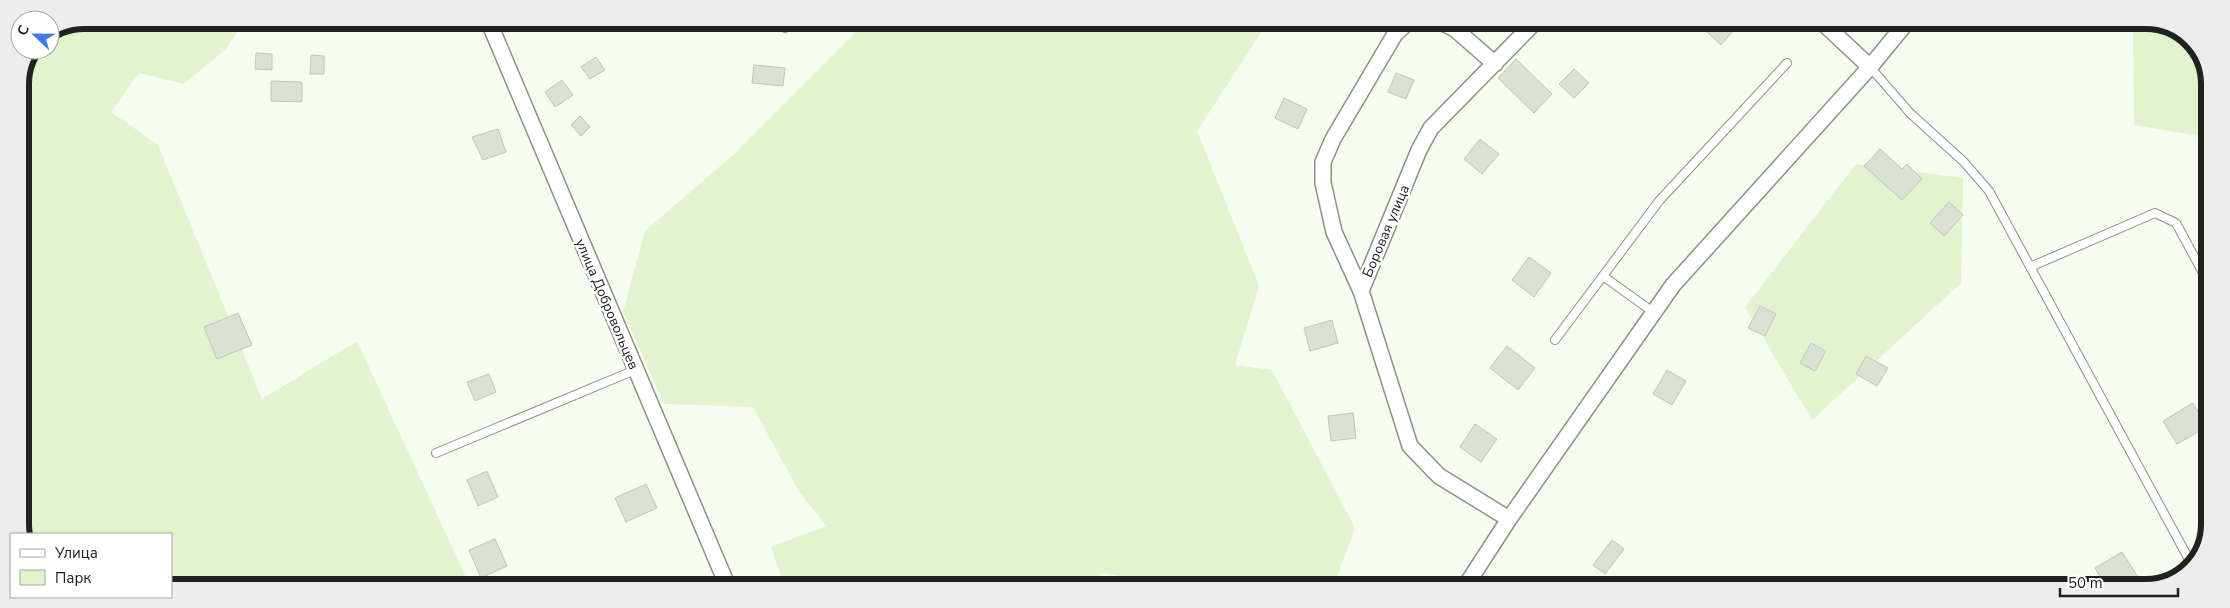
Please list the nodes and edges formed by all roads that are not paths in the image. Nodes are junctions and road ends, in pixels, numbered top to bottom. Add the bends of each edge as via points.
1 (492, 29) edge
2 (1400, 29) edge
3 (1455, 29) edge
4 (1529, 29) edge
5 (1829, 29) edge
6 (1901, 29) edge
7 (1787, 63) dead end
8 (1495, 64) junction
9 (1870, 68) junction
10 (2030, 267) junction
11 (2201, 269) edge
12 (1603, 276) junction
13 (1361, 291) junction
14 (1653, 312) junction
15 (1555, 340) dead end
16 (635, 370) junction
17 (436, 452) dead end
18 (1509, 518) junction
19 (2189, 559) edge
20 (725, 579) edge
21 (1470, 579) edge

1 - 16 street, улица Добровольцев
2 - 13 street via 1332,139 1323,162 1323,183 1334,232
3 - 8 street
4 - 8 street, Боровая улица
5 - 9 street
6 - 9 street
7 - 12 lane via 1659,201
8 - 13 street, Боровая улица via 1430,128
9 - 10 lane via 1910,113 1964,162 1989,191
9 - 14 street via 1673,285
10 - 11 lane via 2155,213 2176,223
10 - 19 lane
12 - 14 lane
12 - 15 lane
13 - 18 street, Боровая улица via 1410,446 1439,476
14 - 18 street
16 - 17 lane
16 - 20 street, улица Добровольцев
18 - 21 street

